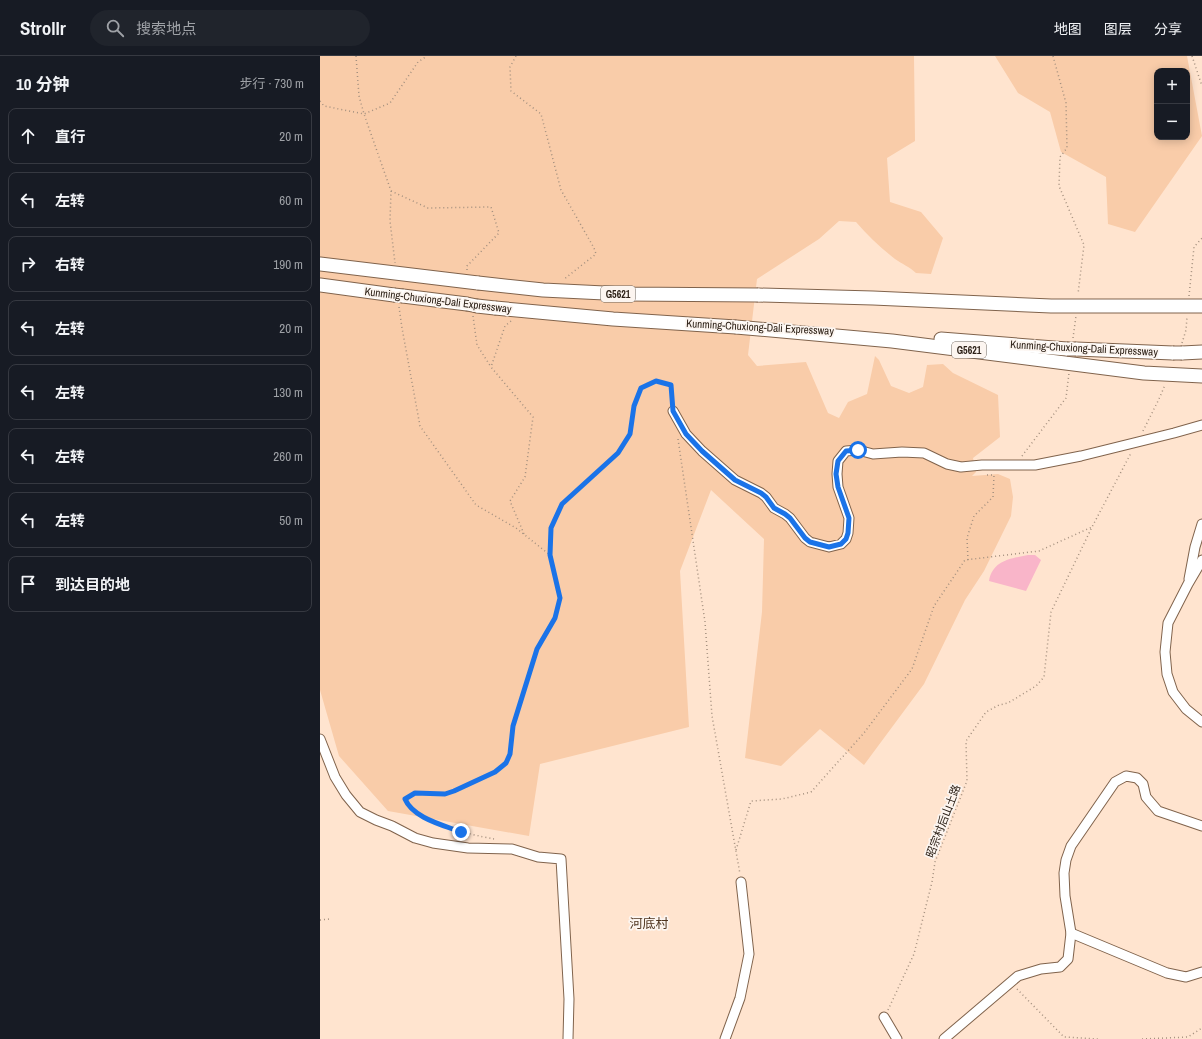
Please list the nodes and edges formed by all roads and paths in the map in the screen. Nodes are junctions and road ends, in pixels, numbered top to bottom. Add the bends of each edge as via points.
1 (356, 56) edge
2 (427, 56) edge
3 (1053, 56) edge
4 (1192, 56) edge
5 (1202, 86) edge
6 (320, 101) edge
7 (364, 114) junction
8 (391, 191) junction
9 (1202, 238) edge
10 (320, 264) edge
11 (395, 267) dead end
12 (473, 279) junction
13 (320, 285) edge
14 (399, 300) junction
15 (1077, 300) dead end
16 (1189, 300) dead end
17 (472, 306) junction
18 (1202, 306) edge
19 (1076, 312) dead end
20 (1188, 312) dead end
21 (736, 327) junction
22 (1072, 347) junction
23 (1179, 349) junction
24 (1202, 352) edge
25 (491, 367) dead end
26 (1069, 370) dead end
27 (1202, 376) edge
28 (673, 411) joint
29 (1202, 425) edge
30 (677, 434) dead end
31 (1014, 466) junction
32 (982, 474) dead end
33 (1202, 524) edge
34 (550, 555) junction
35 (968, 560) junction
36 (1202, 560) edge
37 (1188, 584) junction
38 (1202, 722) edge
39 (320, 739) edge
40 (1202, 826) edge
41 (498, 840) dead end
42 (736, 852) junction
43 (741, 882) joint
44 (330, 919) dead end
45 (320, 920) edge
46 (1071, 933) junction
47 (1202, 972) edge
48 (1010, 982) junction
49 (884, 1017) joint
50 (1202, 1028) edge
51 (568, 1039) edge
52 (725, 1039) edge
53 (897, 1039) edge
54 (944, 1039) edge
55 (1098, 1039) edge
56 (1142, 1039) edge

1 - 7 path via 359,96
2 - 7 path via 418,62 390,103
3 - 15 path via 1066,103 1067,148 1060,158 1059,186 1084,245
4 - 5 path
6 - 7 path via 324,106
7 - 8 path
8 - 11 path via 390,221
8 - 12 path via 428,208 491,207 499,233 467,266
9 - 16 path via 1194,247
10 - 12 highway, Kunming-Chuxiong-Dali Expressway / G5621
12 - 18 highway, Kunming-Chuxiong-Dali Expressway / G5621, bridge via 543,290 625,294 873,298 1051,306
13 - 14 highway, Kunming-Chuxiong-Dali Expressway / G5621
14 - 17 highway, Kunming-Chuxiong-Dali Expressway / G5621
14 - 34 path via 420,426 476,505 516,528
17 - 21 highway, Kunming-Chuxiong-Dali Expressway / G5621, bridge
17 - 25 path via 477,345
19 - 22 path
20 - 23 path via 1186,330
21 - 22 highway, Kunming-Chuxiong-Dali Expressway / G5621 via 828,330
21 - 27 highway, G5621 via 892,341 1144,373
22 - 23 highway, Kunming-Chuxiong-Dali Expressway / G5621
23 - 24 highway, Kunming-Chuxiong-Dali Expressway / G5621
26 - 31 path via 1066,398
28 - 31 street via 686,434 735,480 766,497 774,508 790,518 810,542 829,547 841,544 848,533 849,518 836,474 838,461 846,451 858,450 873,454 924,453 961,468 982,465
28 - 34 path via 671,385 656,381 641,388 634,406 630,434 618,453 562,504 551,528
29 - 31 street via 1082,456 1035,465
30 - 42 path via 705,622 712,716
32 - 35 path via 994,475 993,497 974,516 967,538
33 - 37 street
34 - 41 path via 560,598 555,618 537,649 513,726 510,754 506,763 495,772 454,791 445,794 415,793 405,799 408,806 427,819 461,832
35 - 42 path via 964,560 934,606 912,669 864,733 811,792 782,799 751,801
35 - 49 path, 昭宗村后山土路 via 1039,551 1092,527 1052,612 1044,677 1036,686 1008,703 986,712 966,741 967,781 935,862 914,954
36 - 37 street
37 - 38 street via 1168,623 1165,652 1167,674 1173,692 1186,709
39 - 51 street via 335,777 346,795 360,812 376,820 415,838 433,843 468,848 512,849 538,857 562,859 569,999
40 - 46 street via 1158,811 1146,797 1143,784 1137,778 1126,776 1115,782 1071,846 1066,860 1065,896
42 - 43 path
43 - 52 street via 749,954 740,998
44 - 45 path
46 - 47 street via 1168,973 1186,977
46 - 48 street via 1068,959 1060,967 1041,969 1018,976
48 - 54 street
48 - 55 path via 1064,1037
49 - 53 street
50 - 56 path via 1188,1037

